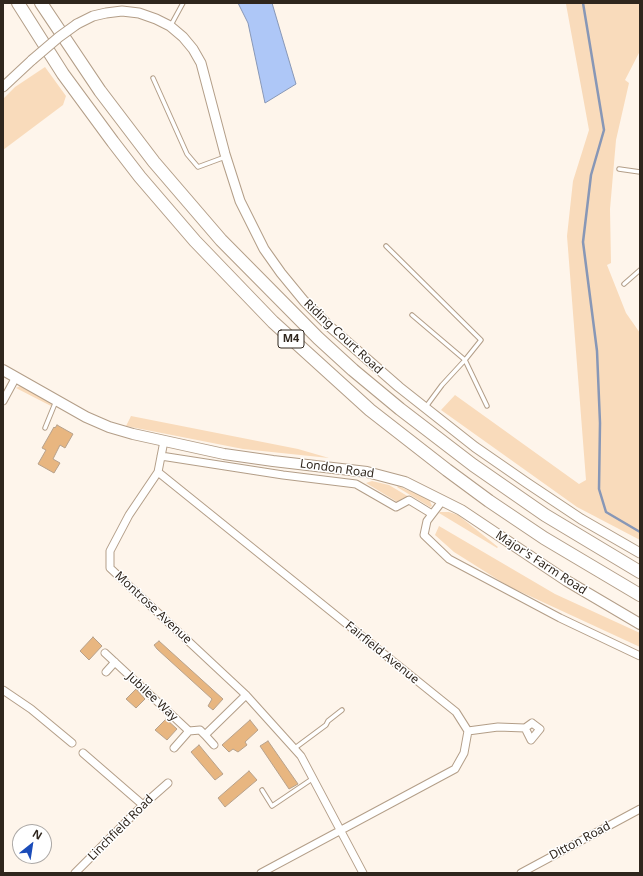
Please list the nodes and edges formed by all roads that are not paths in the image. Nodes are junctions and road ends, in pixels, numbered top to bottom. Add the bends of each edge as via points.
1 (18, 3) edge
2 (41, 3) edge
3 (183, 3) edge
4 (170, 26) junction
5 (153, 78) dead end
6 (3, 87) edge
7 (226, 157) junction
8 (619, 169) dead end
9 (640, 172) edge
10 (386, 246) dead end
11 (640, 270) edge
12 (624, 284) dead end
13 (412, 315) dead end
14 (465, 360) junction
15 (3, 370) edge
16 (16, 377) junction
17 (56, 400) junction
18 (3, 401) edge
19 (486, 406) dead end
20 (425, 408) junction
21 (45, 428) dead end
22 (164, 441) junction
23 (161, 456) junction
24 (158, 472) junction
25 (443, 500) junction
26 (432, 514) junction
27 (640, 553) edge
28 (640, 572) edge
29 (640, 595) edge
30 (640, 624) edge
31 (105, 653) dead end
32 (640, 656) edge
33 (115, 662) junction
34 (106, 672) dead end
35 (3, 690) edge
36 (246, 695) junction
37 (342, 710) dead end
38 (525, 728) dead end
39 (188, 731) junction
40 (468, 731) junction
41 (203, 733) junction
42 (72, 743) dead end
43 (214, 745) dead end
44 (174, 748) dead end
45 (294, 749) junction
46 (83, 753) dead end
47 (312, 779) junction
48 (168, 783) dead end
49 (262, 790) dead end
50 (143, 805) junction
51 (640, 810) edge
52 (340, 830) junction
53 (75, 873) edge
54 (261, 873) edge
55 (363, 873) edge
56 (521, 873) edge

1 - 29 highway, M4 via 63,74 140,177 195,241 273,322 370,410 459,480 544,538
2 - 28 highway, M4 via 100,91 154,162 221,240 318,338 400,409 473,465 545,515
3 - 4 lane
4 - 6 street, Riding Court Road, bridge via 139,13 122,11 93,16 77,24
4 - 7 street, Riding Court Road via 183,37 201,63
5 - 7 lane via 187,154 198,167
7 - 20 street, Riding Court Road via 246,214 264,249 281,274 329,326
8 - 9 lane
10 - 14 lane via 481,340
11 - 12 lane
13 - 14 lane
14 - 19 lane
14 - 20 lane
15 - 16 main road, London Road
16 - 17 main road, London Road
16 - 18 street
17 - 21 lane
17 - 22 main road, London Road via 109,427
20 - 27 street, Riding Court Road via 527,483
22 - 23 street, Montrose Avenue
22 - 25 main road, London Road via 224,454 367,472 405,482
23 - 24 street, Montrose Avenue
23 - 26 street via 356,484 396,507 409,500
24 - 36 street, Montrose Avenue via 110,551 110,568
24 - 40 street, Fairfield Avenue via 456,712
25 - 26 street
25 - 30 main road, Major's Farm Road via 567,581
26 - 32 street via 427,521 424,535 449,559 560,618
31 - 33 street, Jubilee Way
33 - 34 street
33 - 39 street, Jubilee Way
35 - 42 street
36 - 41 street
36 - 45 street, Montrose Avenue
37 - 45 lane
38 - 40 street via 498,726
39 - 41 street, Jubilee Way
39 - 44 street, Jubilee Way
40 - 52 street via 464,753 455,769
41 - 43 street
45 - 47 street, Montrose Avenue via 301,756
46 - 50 street
47 - 49 lane via 272,806
47 - 52 street, Montrose Avenue
48 - 50 street, Linchfield Road
50 - 53 street, Linchfield Road
51 - 56 street, Ditton Road
52 - 54 street
52 - 55 street, Montrose Avenue

